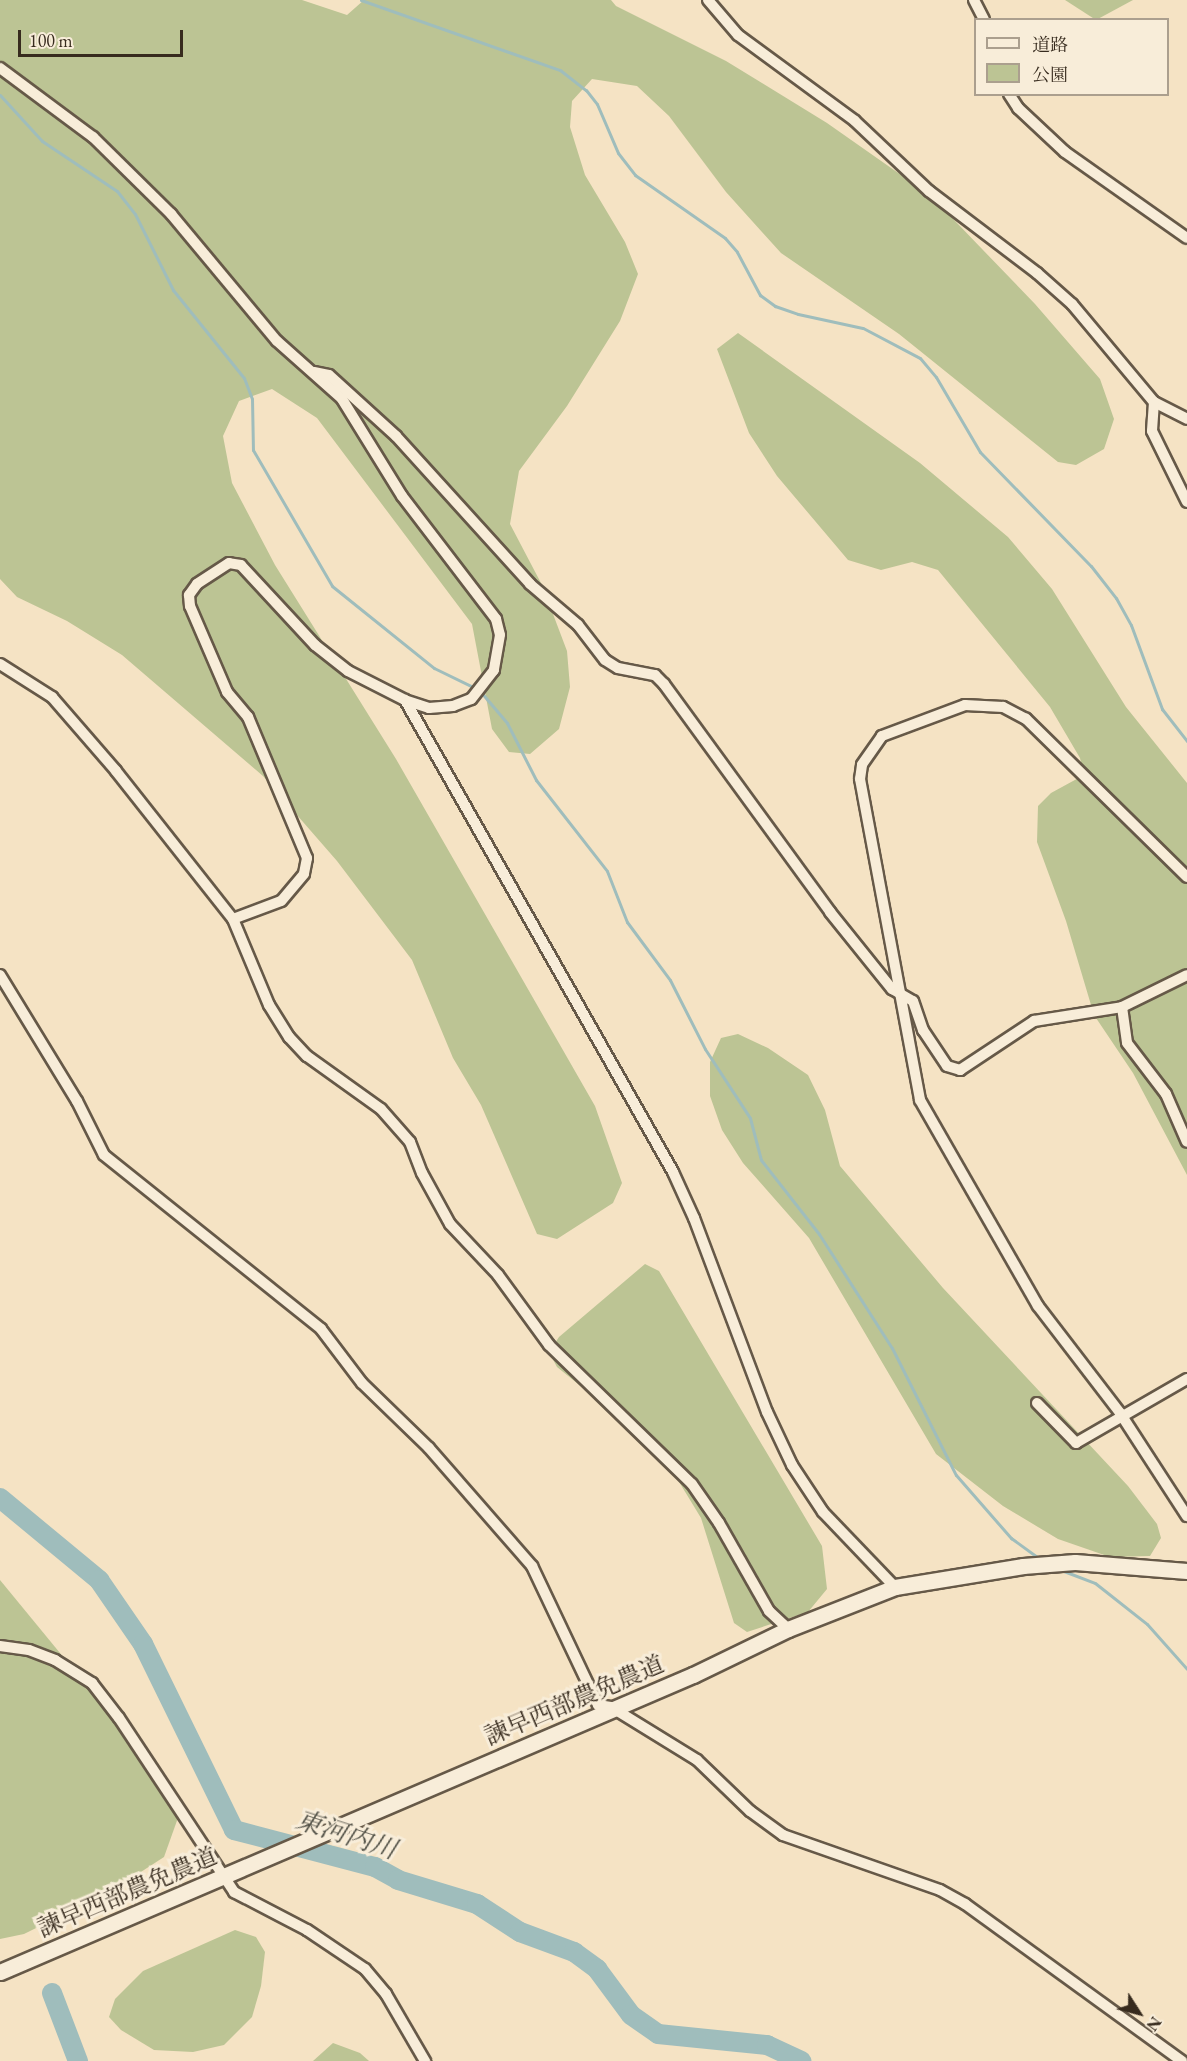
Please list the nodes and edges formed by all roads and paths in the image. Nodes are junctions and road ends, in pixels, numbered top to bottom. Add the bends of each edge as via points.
1 (708, 0) edge
2 (974, 0) edge
3 (983, 18) edge
4 (0, 68) edge
5 (1010, 96) edge
6 (1187, 238) edge
7 (314, 372) junction
8 (1154, 402) junction
9 (1187, 419) edge
10 (1187, 502) edge
11 (0, 664) edge
12 (405, 700) junction
13 (1187, 877) edge
14 (233, 919) junction
15 (0, 975) edge
16 (1187, 975) edge
17 (900, 992) junction
18 (1122, 1007) junction
19 (1187, 1142) edge
20 (1187, 1379) edge
21 (1037, 1403) dead end
22 (1123, 1418) junction
23 (1187, 1516) edge
24 (1187, 1571) edge
25 (895, 1587) junction
26 (788, 1629) junction
27 (0, 1646) edge
28 (611, 1707) junction
29 (222, 1875) junction
30 (0, 1972) edge
31 (425, 2061) edge
32 (1182, 2061) edge

1 - 8 street via 738,35 855,121 929,191 1072,304
2 - 3 street
4 - 7 street via 93,137 171,214 277,341
5 - 6 street via 1065,152
7 - 12 street via 342,399 402,496 496,619 499,655 494,670 471,699 453,706 429,708
7 - 17 street via 328,375 396,436 530,584 578,625 605,660 618,668 655,675 664,684 830,912 892,988
8 - 9 street
8 - 10 street via 1152,431
11 - 14 street via 58,703
12 - 14 street via 348,670 315,645 241,565 229,563 197,584 189,595 190,606 227,692 248,717 307,858 304,874 281,901
12 - 25 street via 673,1172 767,1412 792,1465 823,1512
13 - 17 street via 1026,719 1003,707 964,705 882,736 862,765 860,779
14 - 26 street via 269,1005 289,1037 307,1056 381,1109 410,1142 450,1224 498,1275 549,1346 692,1484 719,1522 770,1611
15 - 28 street via 77,1101 104,1155 321,1329 362,1383 429,1448 532,1566 598,1705
16 - 18 street
17 - 18 street via 913,1000 923,1030 939,1056 947,1066 960,1071 1034,1020
17 - 22 street via 920,1100 1038,1306
18 - 19 street via 1127,1043 1166,1094
20 - 22 street
21 - 22 street via 1076,1443
22 - 23 street
24 - 25 street, 諫早西部農免農道 via 1075,1562 1023,1566
25 - 26 street, 諫早西部農免農道
26 - 28 street, 諫早西部農免農道 via 693,1675
27 - 29 street via 29,1650 55,1660 92,1683
28 - 29 street, 諫早西部農免農道
28 - 32 street via 697,1760 750,1811 783,1835 940,1890 965,1904
29 - 30 street, 諫早西部農免農道
29 - 31 street via 234,1892 306,1930 364,1968 386,1994

